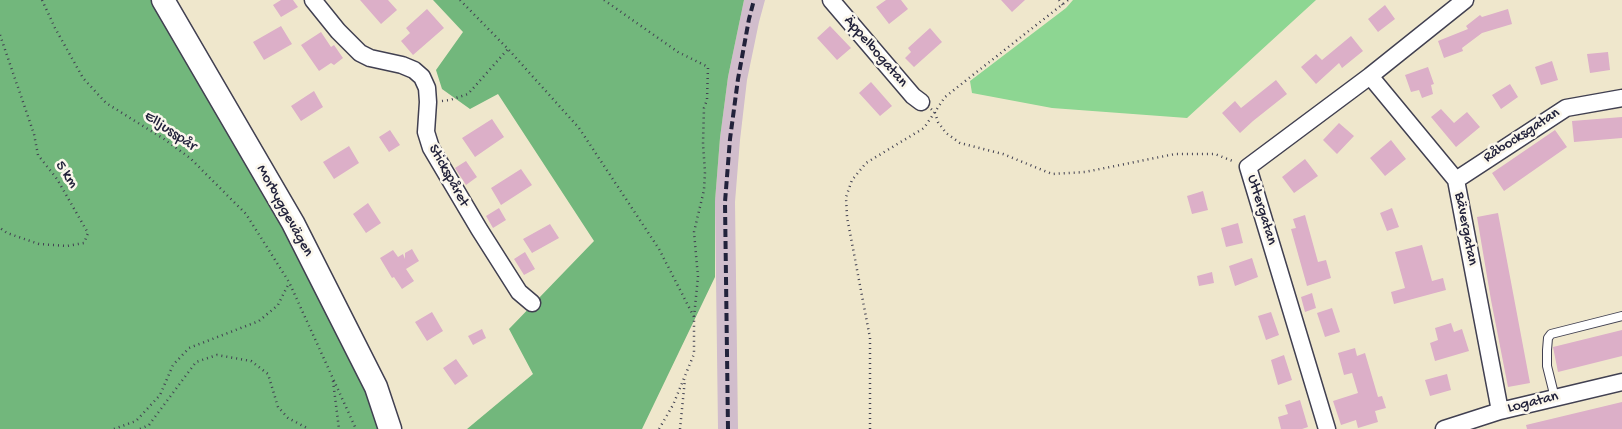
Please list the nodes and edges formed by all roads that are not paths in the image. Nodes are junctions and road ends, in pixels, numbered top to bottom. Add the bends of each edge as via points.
1 (163, 0) edge
2 (314, 0) edge
3 (831, 0) edge
4 (1465, 0) edge
5 (1370, 76) junction
6 (1622, 98) edge
7 (921, 102) road end
8 (1456, 180) junction
9 (532, 303) dead end
10 (1622, 316) edge
11 (1622, 382) edge
12 (1554, 398) junction
13 (1500, 411) junction
14 (390, 429) edge
15 (1327, 429) edge
16 (1444, 429) edge

1 - 14 street, Morbyggevägen via 293,223 376,388
2 - 9 street, Stickspåret via 360,53 402,65 422,77 427,88 426,132 431,148 519,292
3 - 7 street, Äppelbogatan
4 - 5 street, Uttergatan
5 - 8 street, Bävergatan
5 - 15 street, Uttergatan via 1248,167
6 - 8 street, Råbocksgatan via 1566,108
8 - 13 street, Bävergatan
10 - 12 lane via 1551,334 1547,366
11 - 12 street, Logatan
12 - 13 street, Logatan
13 - 16 street, Logatan

